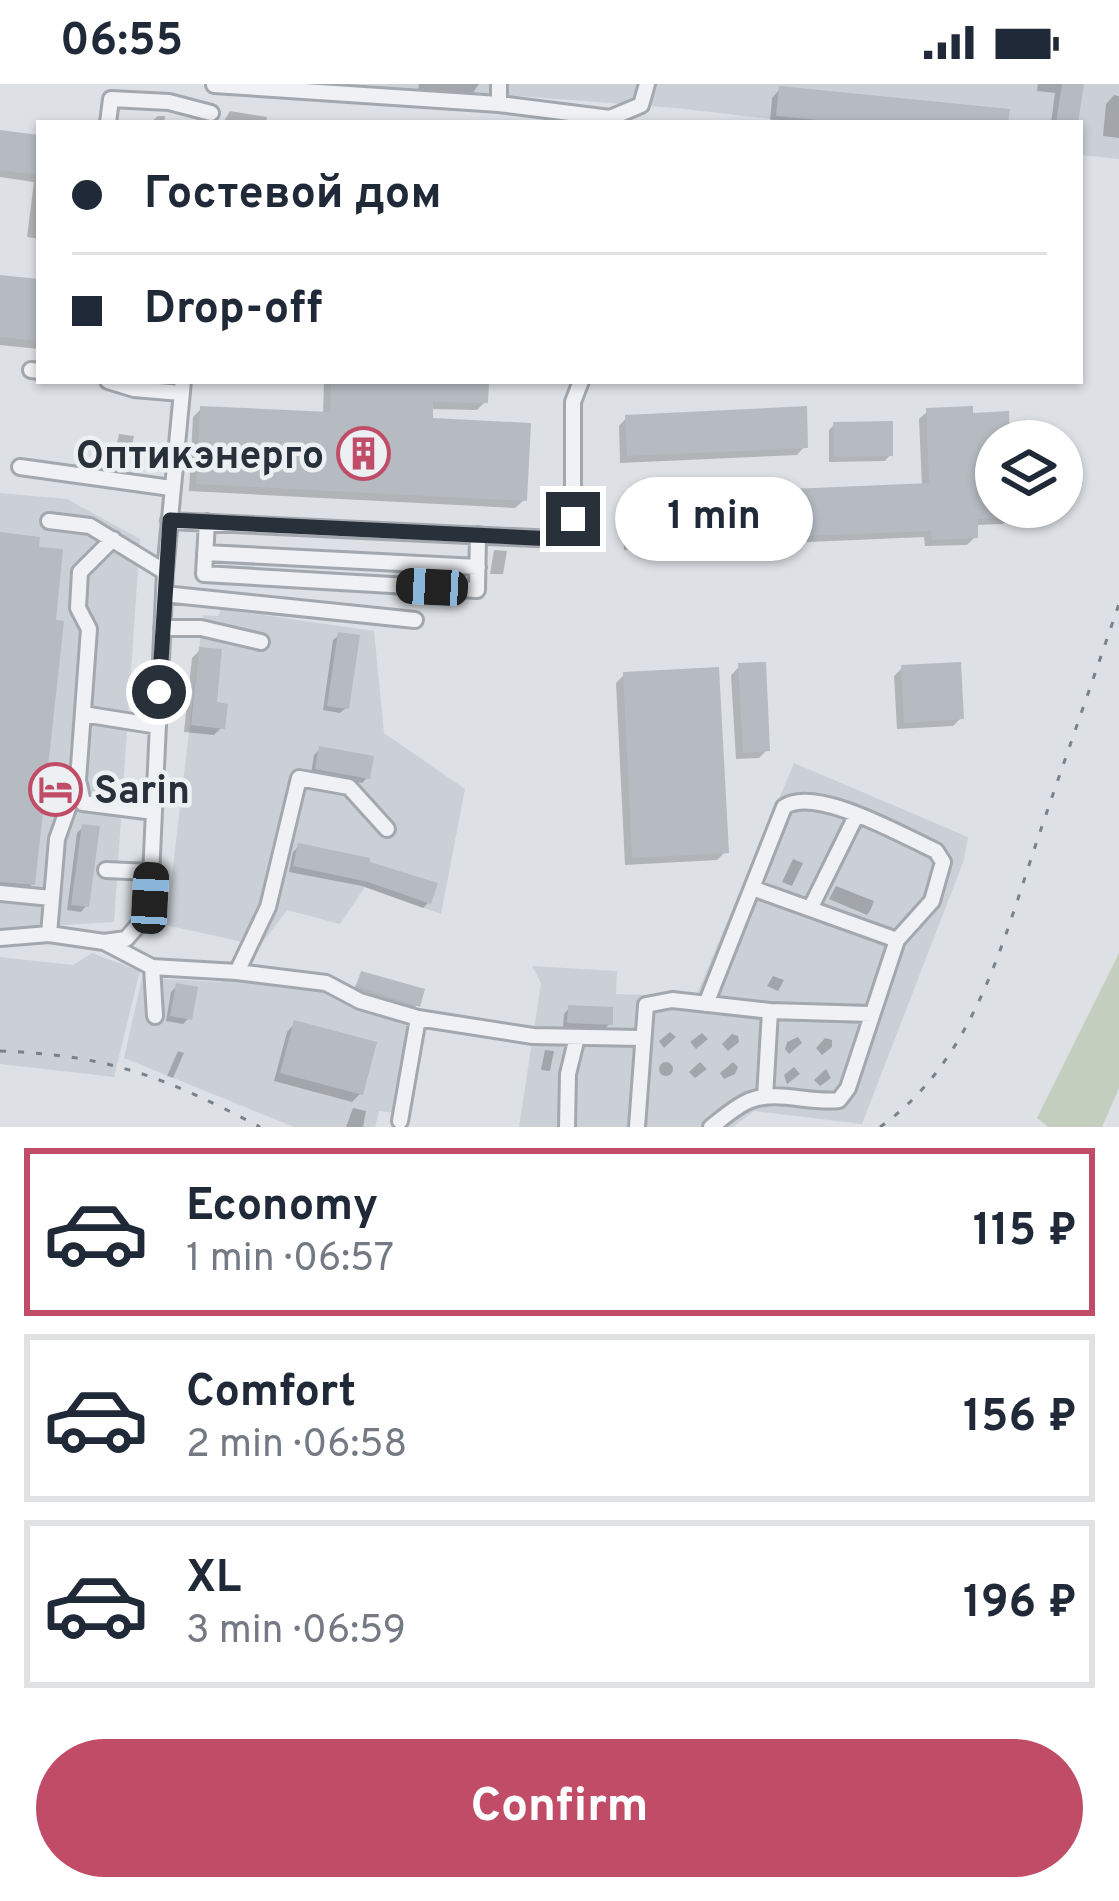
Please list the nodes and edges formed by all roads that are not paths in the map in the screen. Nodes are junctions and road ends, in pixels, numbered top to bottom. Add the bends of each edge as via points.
1 (214, 84) edge
2 (499, 84) edge
3 (647, 84) edge
4 (499, 104) junction
5 (211, 118) edge
6 (108, 120) edge
7 (118, 384) edge
8 (580, 384) edge
9 (182, 387) edge
10 (20, 467) dead end
11 (171, 488) junction
12 (170, 520) junction
13 (49, 521) dead end
14 (207, 522) junction
15 (478, 536) junction
16 (113, 539) junction
17 (205, 553) junction
18 (478, 568) junction
19 (165, 572) junction
20 (164, 594) junction
21 (415, 620) dead end
22 (162, 628) junction
23 (261, 642) dead end
24 (83, 714) junction
25 (158, 726) junction
26 (78, 780) junction
27 (154, 812) junction
28 (856, 816) junction
29 (387, 829) dead end
30 (106, 870) dead end
31 (151, 872) junction
32 (752, 888) junction
33 (0, 893) edge
34 (51, 898) junction
35 (810, 909) junction
36 (49, 934) junction
37 (0, 938) edge
38 (897, 940) junction
39 (104, 942) junction
40 (152, 968) junction
41 (237, 972) junction
42 (706, 1004) junction
43 (770, 1011) junction
44 (870, 1013) junction
45 (155, 1016) dead end
46 (418, 1018) junction
47 (577, 1036) junction
48 (643, 1038) junction
49 (765, 1096) junction
50 (400, 1121) dead end
51 (567, 1127) edge
52 (637, 1127) edge
53 (711, 1127) edge

1 - 4 street
1 - 5 street
2 - 4 street
3 - 4 street via 641,105 610,118
5 - 6 street via 170,102 111,99
7 - 9 street
8 - 15 street via 573,519 554,539
9 - 11 street
10 - 11 street
11 - 12 street
12 - 14 street
12 - 19 street
13 - 16 street via 90,526
14 - 15 street
14 - 17 street
15 - 18 street
16 - 19 street
16 - 24 street via 80,572 78,608 89,629
17 - 18 street
17 - 18 street via 204,574 478,590
19 - 20 street
20 - 21 street
20 - 22 street
22 - 23 street
22 - 25 street
24 - 25 street
24 - 26 street
25 - 27 street
26 - 27 street via 83,803
26 - 34 street via 56,839
27 - 31 street
28 - 32 street via 794,800 784,807
28 - 35 street
28 - 38 street via 937,851 943,862 932,901
29 - 41 street via 349,788 299,778 268,908
30 - 31 street
31 - 39 street via 141,922 127,939
32 - 35 street
32 - 42 street
33 - 34 street
34 - 36 street
35 - 38 street
36 - 37 street
36 - 39 street
38 - 44 street
39 - 40 street
40 - 41 street
40 - 45 street
41 - 46 street via 326,983
42 - 43 street
42 - 48 street via 646,1005
43 - 44 street
43 - 49 street
44 - 49 street via 838,1100
46 - 47 street
46 - 50 street
47 - 48 street
47 - 51 street
48 - 52 street
49 - 53 street

